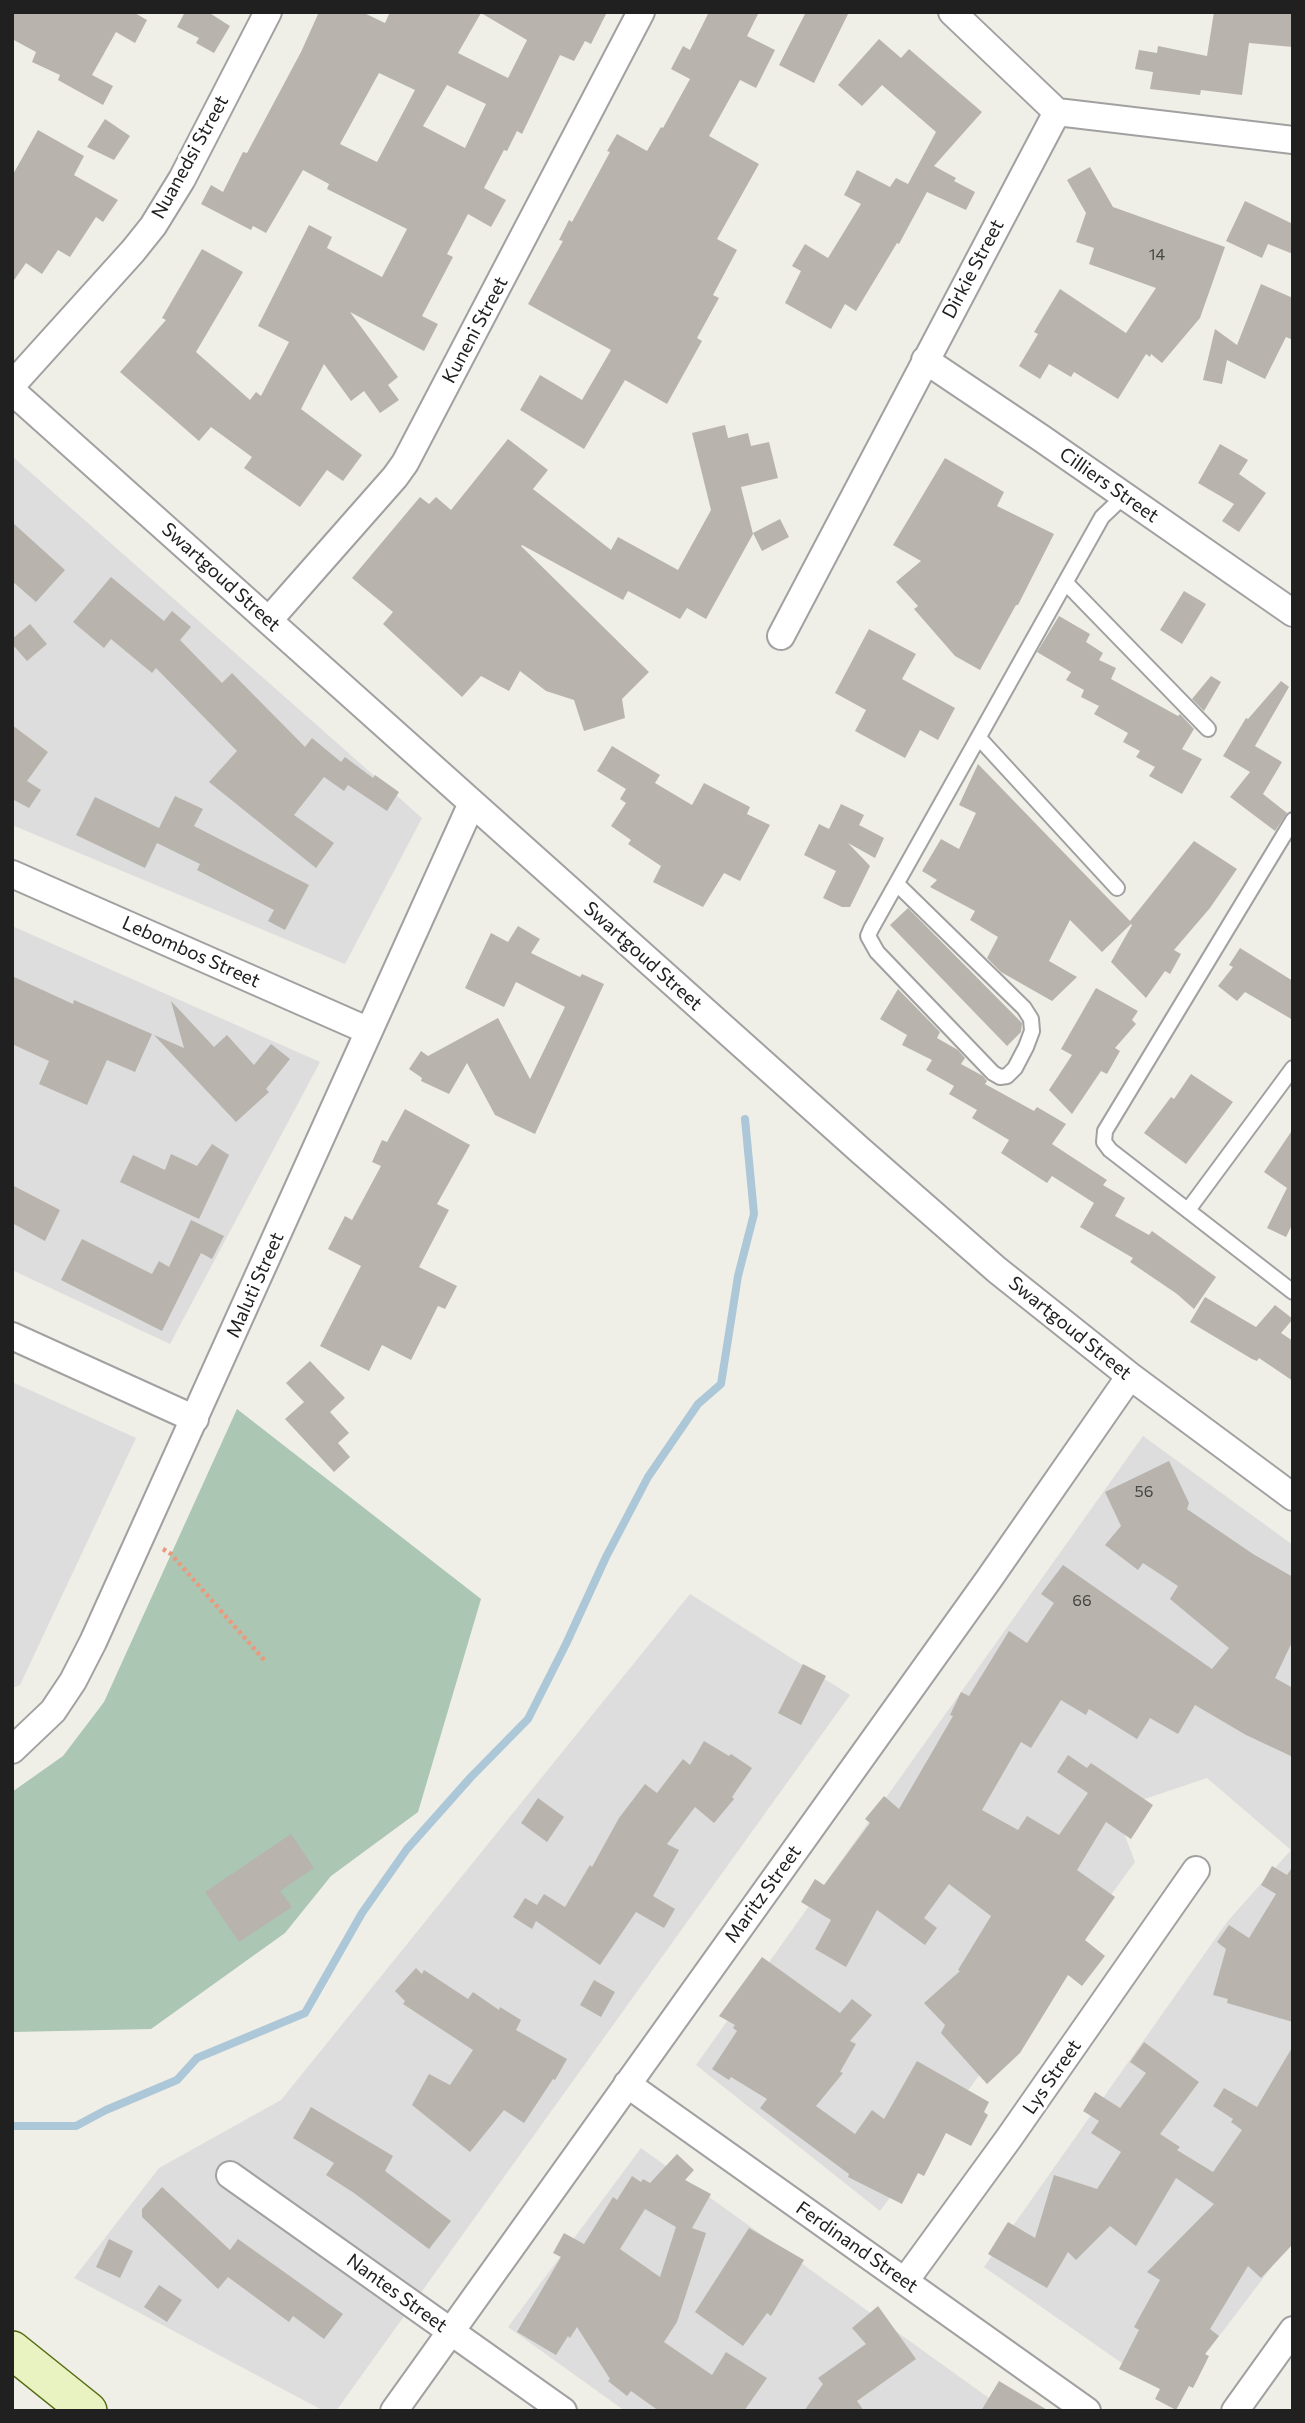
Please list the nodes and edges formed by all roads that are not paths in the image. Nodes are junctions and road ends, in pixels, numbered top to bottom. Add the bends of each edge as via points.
1 (268, 12) edge
2 (640, 12) edge
3 (952, 12) edge
4 (1057, 112) junction
5 (1293, 140) edge
6 (925, 360) junction
7 (12, 384) edge
8 (12, 391) edge
9 (1124, 495) junction
10 (1066, 583) junction
11 (1293, 613) edge
12 (269, 620) junction
13 (781, 636) dead end
14 (1208, 729) dead end
15 (979, 738) junction
16 (472, 803) junction
17 (1293, 820) edge
18 (12, 874) edge
19 (897, 884) junction
20 (1117, 888) dead end
21 (369, 1031) junction
22 (1293, 1068) edge
23 (1188, 1210) junction
24 (1293, 1292) edge
25 (12, 1336) edge
26 (1130, 1376) junction
27 (195, 1419) junction
28 (1293, 1497) edge
29 (12, 1749) edge
30 (1196, 1870) dead end
31 (627, 2084) junction
32 (230, 2175) dead end
33 (905, 2281) junction
34 (1293, 2330) edge
35 (451, 2332) junction
36 (12, 2350) edge
37 (88, 2411) edge
38 (394, 2411) edge
39 (563, 2411) edge
40 (1087, 2411) edge
41 (1235, 2411) edge

1 - 7 street, Nuanedsi Street via 153,226
2 - 12 street, Kuneni Street via 405,463
3 - 4 street
4 - 5 street
4 - 6 street, Dirkie Street
6 - 9 street, Cilliers Street
6 - 13 street, Dirkie Street
8 - 12 street, Swartgoud Street
9 - 10 lane via 1102,517
9 - 11 street, Cilliers Street
10 - 14 lane
10 - 15 lane
12 - 16 street, Swartgoud Street
15 - 19 lane
15 - 20 lane
16 - 21 street, Maluti Street
16 - 26 street, Swartgoud Street via 882,1170 1029,1297
17 - 23 lane via 1104,1130 1110,1150
18 - 21 street, Lebombos Street
19 - 19 lane via 868,936 872,943 993,1073 1007,1076 1026,1047 1031,1019
21 - 27 street, Maluti Street
22 - 23 lane
23 - 24 lane
25 - 27 street
26 - 28 street, Swartgoud Street
26 - 31 street, Maritz Street
27 - 29 street, Maluti Street via 73,1681 53,1711
30 - 33 street, Lys Street
31 - 33 street, Ferdinand Street
31 - 35 street, Maritz Street
32 - 35 street, Nantes Street
33 - 40 street, Ferdinand Street
34 - 41 street
35 - 38 street, Maritz Street
35 - 39 street, Nantes Street
36 - 37 main road

